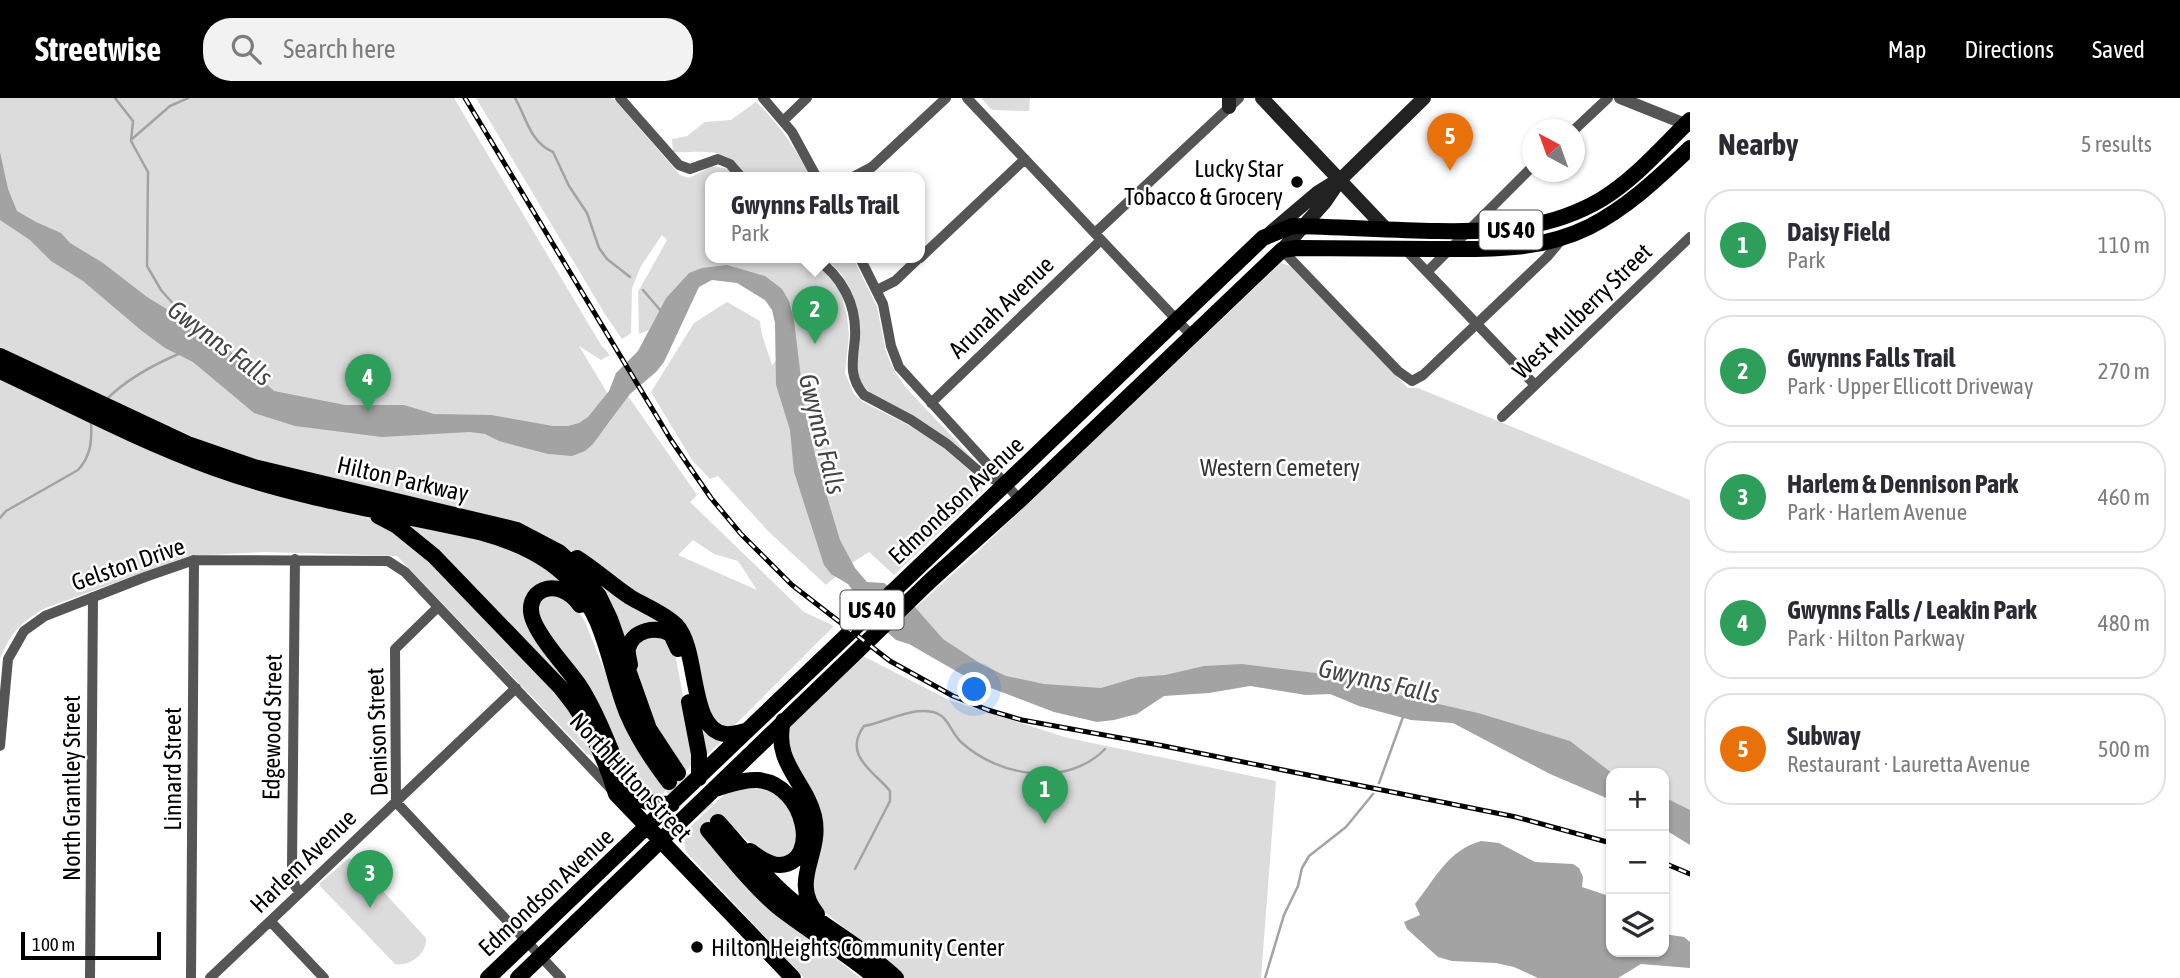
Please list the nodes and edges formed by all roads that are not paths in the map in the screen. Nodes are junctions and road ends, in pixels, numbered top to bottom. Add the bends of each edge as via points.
1 (620, 98) edge
2 (764, 98) edge
3 (807, 98) edge
4 (946, 98) edge
5 (967, 98) edge
6 (1262, 98) edge
7 (1424, 98) edge
8 (1608, 98) edge
9 (1620, 98) edge
10 (1232, 101) edge
11 (1585, 120) edge
12 (783, 121) junction
13 (1689, 124) edge
14 (1690, 148) edge
15 (1025, 159) junction
16 (737, 172) edge
17 (814, 172) edge
18 (862, 172) edge
19 (1522, 177) edge
20 (1340, 180) junction
21 (1303, 227) junction
22 (1387, 230) junction
23 (1467, 231) junction
24 (1564, 236) junction
25 (1098, 237) junction
26 (1690, 237) edge
27 (1263, 238) junction
28 (1405, 249) junction
29 (1449, 249) junction
30 (1282, 250) junction
31 (925, 253) edge
32 (822, 263) edge
33 (863, 263) edge
34 (915, 263) edge
35 (1427, 272) junction
36 (877, 290) junction
37 (1178, 321) junction
38 (1476, 324) junction
39 (1191, 335) junction
40 (0, 356) edge
41 (0, 371) edge
42 (1535, 385) junction
43 (70, 396) junction
44 (931, 404) junction
45 (1502, 417) dead end
46 (136, 427) junction
47 (1006, 485) junction
48 (1020, 500) junction
49 (357, 505) junction
50 (539, 540) junction
51 (295, 559) junction
52 (194, 560) junction
53 (93, 597) junction
54 (438, 607) junction
55 (606, 648) junction
56 (516, 688) junction
57 (636, 695) junction
58 (787, 717) junction
59 (747, 731) junction
60 (0, 746) edge
61 (699, 778) junction
62 (713, 790) junction
63 (615, 794) junction
64 (396, 802) junction
65 (672, 804) junction
66 (679, 822) junction
67 (647, 828) junction
68 (659, 841) junction
69 (736, 842) junction
70 (684, 866) junction
71 (300, 893) junction
72 (271, 922) junction
73 (831, 929) junction
74 (526, 942) junction
75 (540, 956) junction
76 (90, 978) edge
77 (191, 978) edge
78 (210, 978) edge
79 (324, 978) edge
80 (488, 978) edge
81 (518, 978) edge
82 (561, 978) edge
83 (793, 978) edge
84 (876, 978) edge
85 (896, 978) edge

1 - 16 street via 685,168 718,159
2 - 12 street
3 - 12 street
4 - 18 street
5 - 15 street
6 - 20 main road
7 - 20 main road, Edmondson Avenue
8 - 11 street
9 - 13 street
10 - 25 street, Arunah Avenue
12 - 17 street
13 - 23 main road, US 40 via 1621,186 1579,211 1517,229
14 - 24 main road, US 40 via 1633,201
15 - 25 street
15 - 31 street
19 - 23 street
20 - 21 main road, Edmondson Avenue
20 - 22 main road
20 - 27 main road, Edmondson Avenue
21 - 22 main road, US 40
21 - 27 main road, US 40 via 1292,226
21 - 30 main road, Edmondson Avenue
22 - 23 main road, US 40
23 - 29 street
24 - 29 main road, US 40 via 1518,248
24 - 38 street
25 - 37 street
25 - 44 street, Arunah Avenue
26 - 42 street, West Mulberry Street
27 - 37 main road, Edmondson Avenue / US 40
28 - 29 main road, US 40
28 - 30 main road, US 40
28 - 35 street
29 - 35 street
30 - 38 street via 1412,381
30 - 39 main road, Edmondson Avenue / US 40
32 - 47 street via 848,297 855,323 851,370 858,388 938,438 982,474
33 - 36 street
34 - 36 street
35 - 38 street
36 - 44 street via 899,368
37 - 39 street
37 - 47 main road, Edmondson Avenue / US 40
38 - 42 street
39 - 48 main road, Edmondson Avenue / US 40
40 - 43 main road, Hilton Parkway
41 - 43 main road, Hilton Parkway
42 - 45 street, West Mulberry Street
43 - 46 main road, Hilton Parkway
44 - 47 street
46 - 49 main road, Hilton Parkway via 182,456 249,480
46 - 50 main road, Hilton Parkway via 254,467 486,521
47 - 48 street
47 - 59 main road, Edmondson Avenue / US 40
48 - 58 main road, Edmondson Avenue / US 40
49 - 55 main road, Hilton Parkway via 483,533 533,551 579,589
49 - 63 main road via 420,542 561,688 593,734
50 - 57 main road, Hilton Parkway via 576,567 600,596
50 - 59 main road via 570,554 675,624 686,642 704,718 715,731 728,735
51 - 52 street, Gelston Drive
51 - 54 street, Gelston Drive via 388,561 401,568
51 - 71 street, Edgewood Street via 292,867
52 - 53 street, Gelston Drive
52 - 77 street, Linnard Street
53 - 60 street, Gelston Drive via 45,616 18,639 8,659
53 - 76 street, North Grantley Street
54 - 56 street, North Hilton Street
54 - 64 street, Denison Street via 395,649
55 - 57 main road, Hilton Parkway via 637,736 673,778
55 - 65 main road via 569,593 555,587 536,596 531,610 534,624 586,698 626,787 650,805
56 - 63 street, North Hilton Street
56 - 64 street, Harlem Avenue
57 - 61 main road via 629,645 645,630 664,630 680,654
58 - 62 main road, Edmondson Avenue / US 40
58 - 73 main road via 780,733 783,753 809,803 815,826 804,888
59 - 61 main road, Edmondson Avenue / US 40
61 - 65 main road, Edmondson Avenue / US 40
62 - 66 main road, Edmondson Avenue / US 40
62 - 69 main road via 743,781 767,782 788,794 801,813 802,844 786,863 762,860
63 - 67 main road, North Hilton Street
64 - 71 street, Harlem Avenue
64 - 74 street, Denison Street
65 - 67 main road, Edmondson Avenue / US 40
66 - 68 main road, Edmondson Avenue / US 40
66 - 70 main road
67 - 68 main road, North Hilton Street
67 - 74 main road, Edmondson Avenue / US 40
68 - 70 main road, North Hilton Street
68 - 75 main road, Edmondson Avenue / US 40
69 - 73 main road via 786,896
69 - 84 main road via 713,826 754,884
70 - 83 main road, North Hilton Street
71 - 72 street, Harlem Avenue
72 - 78 street, Harlem Avenue
72 - 79 street
73 - 85 main road
74 - 75 street, Denison Street
74 - 80 main road, Edmondson Avenue / US 40
75 - 81 main road, Edmondson Avenue / US 40
75 - 82 street, Denison Street

